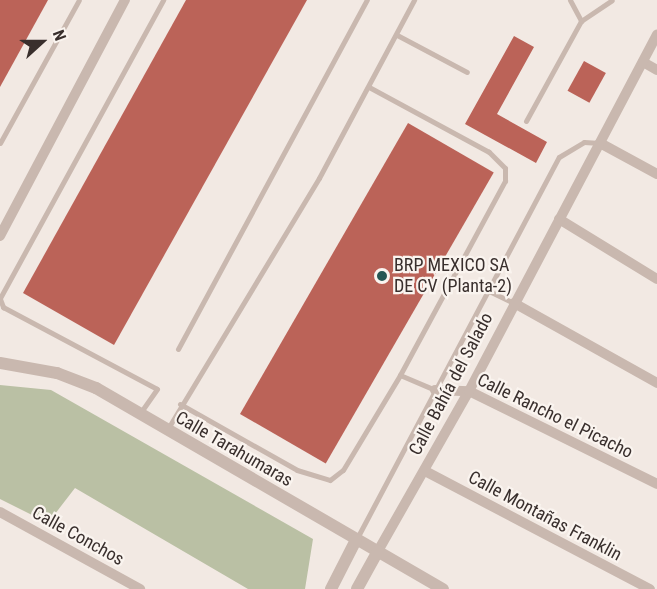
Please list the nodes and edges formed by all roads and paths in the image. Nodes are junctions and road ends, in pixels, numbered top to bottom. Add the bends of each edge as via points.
1 (79, 0) edge
2 (125, 0) edge
3 (163, 0) edge
4 (367, 0) edge
5 (414, 0) edge
6 (570, 0) edge
7 (612, 0) edge
8 (581, 21) junction
9 (397, 35) junction
10 (657, 35) edge
11 (643, 62) junction
12 (657, 70) edge
13 (467, 72) dead end
14 (369, 87) junction
15 (526, 121) dead end
16 (0, 142) edge
17 (600, 143) junction
18 (657, 174) edge
19 (559, 219) junction
20 (0, 236) edge
21 (657, 279) edge
22 (489, 291) junction
23 (0, 299) edge
24 (514, 303) junction
25 (178, 349) dead end
26 (0, 363) edge
27 (400, 375) junction
28 (657, 383) edge
29 (435, 390) junction
30 (469, 391) junction
31 (180, 404) junction
32 (139, 414) junction
33 (166, 431) junction
34 (425, 471) junction
35 (656, 482) edge
36 (0, 512) edge
37 (356, 540) junction
38 (378, 551) junction
39 (140, 589) edge
40 (331, 589) edge
41 (357, 589) edge
42 (443, 589) edge
43 (650, 589) edge

1 - 16 lane
2 - 20 street
3 - 23 lane
4 - 25 lane
5 - 9 lane
6 - 8 lane
7 - 8 lane
8 - 15 lane
9 - 13 lane
9 - 14 lane
10 - 11 street, Calle Bahía del Salado
11 - 12 street
11 - 17 street, Calle Bahía del Salado
14 - 27 lane via 489,152 505,168 505,181
14 - 31 lane
17 - 18 street
17 - 19 street, Calle Bahía del Salado
17 - 22 lane via 584,142 559,157
19 - 21 street
19 - 24 street, Calle Bahía del Salado
22 - 24 lane
22 - 29 lane
23 - 32 lane via 3,307 157,389
24 - 28 street
24 - 30 street, Calle Bahía del Salado
26 - 32 street, Calle Tarahumaras via 75,378
27 - 29 lane
27 - 31 lane via 343,470 330,480 297,470
29 - 30 street, Calle Rancho el Picacho
29 - 37 lane
30 - 34 street, Calle Bahía del Salado
30 - 35 street, Calle Rancho el Picacho
31 - 33 lane
32 - 33 street, Calle Tarahumaras
33 - 37 street, Calle Tarahumaras
34 - 38 street, Calle Bahía del Salado
34 - 43 street, Calle Montañas Franklin
36 - 39 street, Calle Conchos
37 - 38 street, Calle Tarahumaras
37 - 40 street
38 - 41 street, Calle Bahía del Salado
38 - 42 street, Calle Tarahumaras

